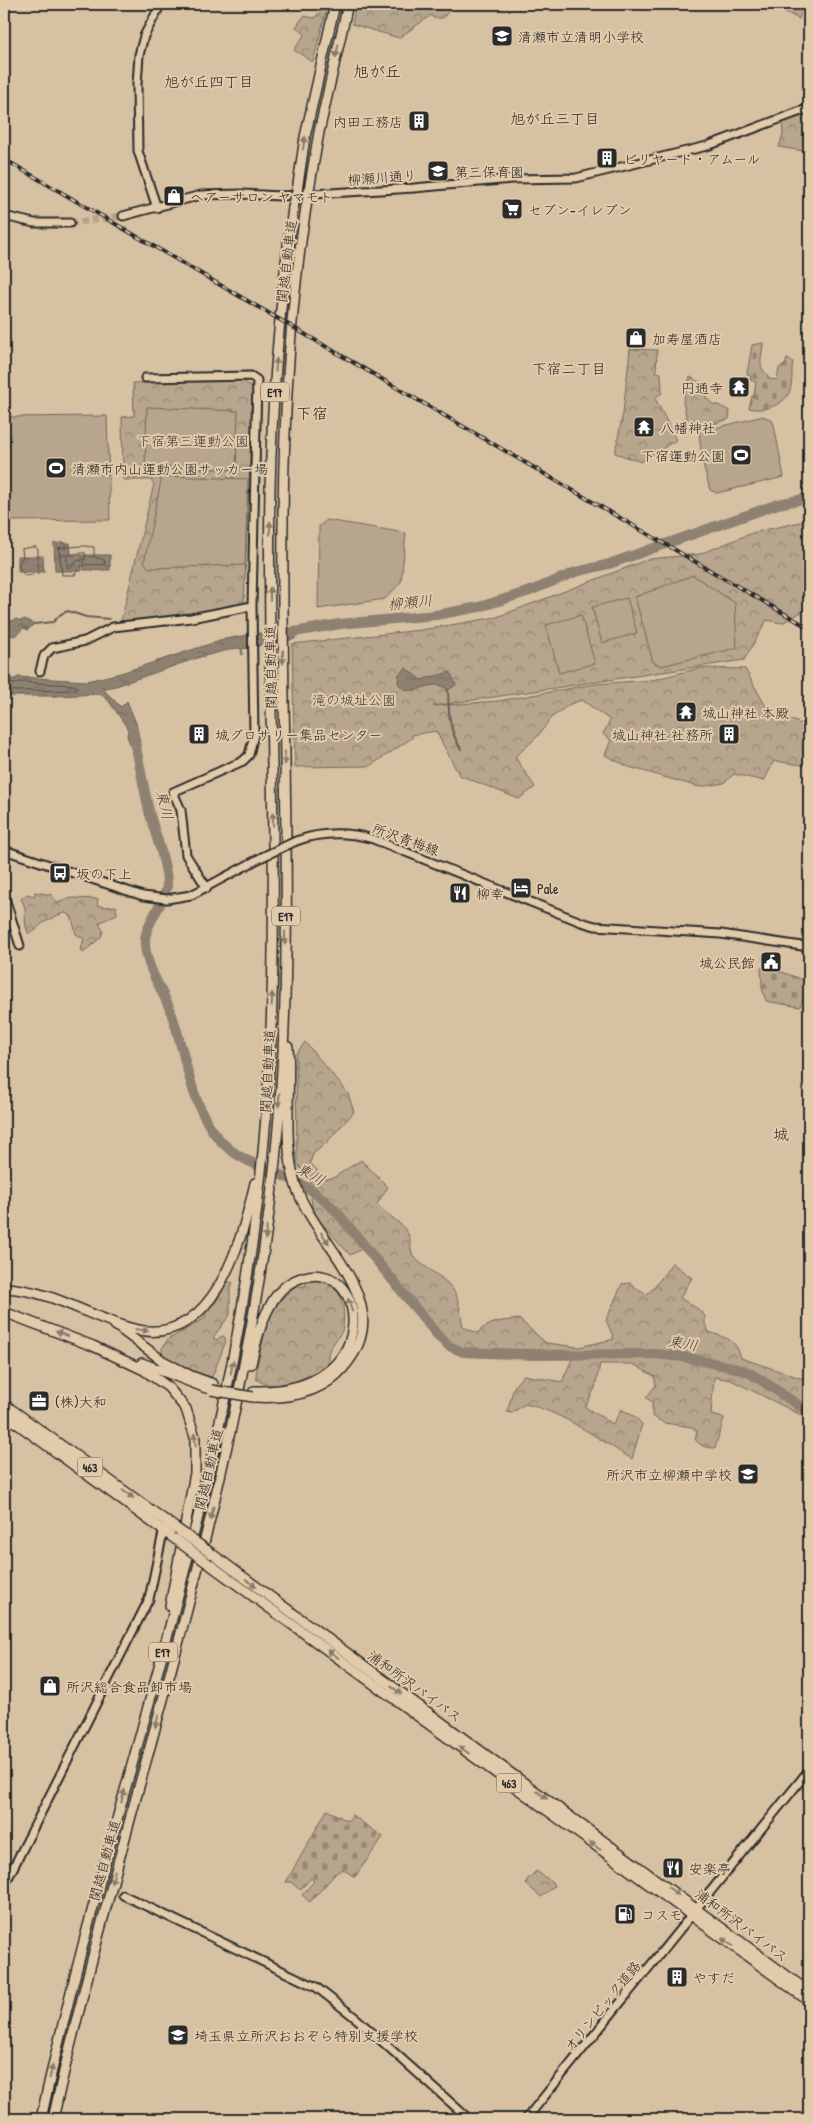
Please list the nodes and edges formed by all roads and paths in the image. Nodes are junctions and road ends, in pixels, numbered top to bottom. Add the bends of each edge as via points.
1 (161, 4) edge
2 (335, 4) edge
3 (348, 4) edge
4 (809, 108) edge
5 (157, 208) junction
6 (4, 216) edge
7 (123, 216) tunnel mouth
8 (70, 222) tunnel mouth
9 (144, 378) dead end
10 (252, 606) junction
11 (40, 671) dead end
12 (4, 850) edge
13 (207, 888) junction
14 (4, 895) edge
15 (20, 946) dead end
16 (809, 947) edge
17 (284, 987) junction
18 (258, 1179) junction
19 (4, 1281) edge
20 (4, 1288) edge
21 (42, 1293) junction
22 (5, 1313) edge
23 (96, 1314) junction
24 (93, 1346) junction
25 (212, 1387) junction
26 (253, 1394) junction
27 (4, 1404) edge
28 (4, 1414) edge
29 (220, 1480) junction
30 (166, 1521) junction
31 (164, 1531) junction
32 (156, 1677) junction
33 (809, 1770) edge
34 (4, 1886) edge
35 (123, 1895) dead end
36 (694, 1912) junction
37 (809, 1992) edge
38 (809, 2001) edge
39 (41, 2119) edge
40 (53, 2119) edge
41 (469, 2119) edge
42 (526, 2119) edge

1 - 5 street via 142,40 136,84 138,151
18 -> 2 highway, 関越自動車道 / E17, bridge via 271,1054 274,884 270,492 274,399 293,208 305,137
3 -> 17 highway, 関越自動車道 / E17, bridge via 306,207 290,348 283,473 282,574 286,836
4 - 5 street, 柳瀬川通り via 707,146 576,178 512,179 280,196 201,195
5 - 7 street, 柳瀬川通り
6 - 8 street via 34,223
9 - 10 street via 251,376 257,380
10 - 11 street via 191,618 113,627 85,641 50,649 44,656
10 - 13 street via 254,736 249,755 243,761 173,792 182,814 186,855
12 - 13 street, 所沢青梅線 via 151,897 174,898
13 - 16 street, 所沢青梅線, bridge via 296,841 340,834 373,839 595,926 721,934
14 - 15 street
17 -> 26 highway via 291,1161 300,1197 312,1221 354,1283 361,1305 360,1335 344,1367 324,1385 275,1397
17 -> 29 highway, 関越自動車道 / E17 via 283,1052 272,1185 254,1313
23 -> 18 highway via 129,1328 150,1331 178,1325 198,1312 220,1285 234,1258
32 -> 18 highway, 関越自動車道 / E17 via 218,1437 242,1310
19 - 21 highway
20 - 21 highway
21 - 23 highway
24 -> 22 highway
23 - 25 highway via 163,1361
24 - 25 highway
32 -> 24 highway via 192,1492 195,1437 186,1409 168,1387 144,1370
25 - 26 highway
26 -> 29 highway via 307,1384 328,1373 339,1362 351,1338 354,1318 348,1297 334,1282 322,1276 302,1277 285,1287 269,1306
27 -> 30 highway, 浦和所沢バイパス / 463
28 - 31 highway, 浦和所沢バイパス / 463
29 -> 40 highway, 関越自動車道 / E17 via 103,1917
30 - 31 street
30 -> 36 highway, 浦和所沢バイパス / 463, bridge
31 - 34 street via 149,1599
36 -> 31 highway, 浦和所沢バイパス / 463, bridge
39 -> 32 highway, 関越自動車道 / E17 via 72,1984
33 - 36 street, オリンピック道路
35 - 41 street via 316,1987 357,2019
36 - 37 highway, 浦和所沢バイパス / 463
38 -> 36 highway, 浦和所沢バイパス / 463
36 - 42 street, オリンピック道路

